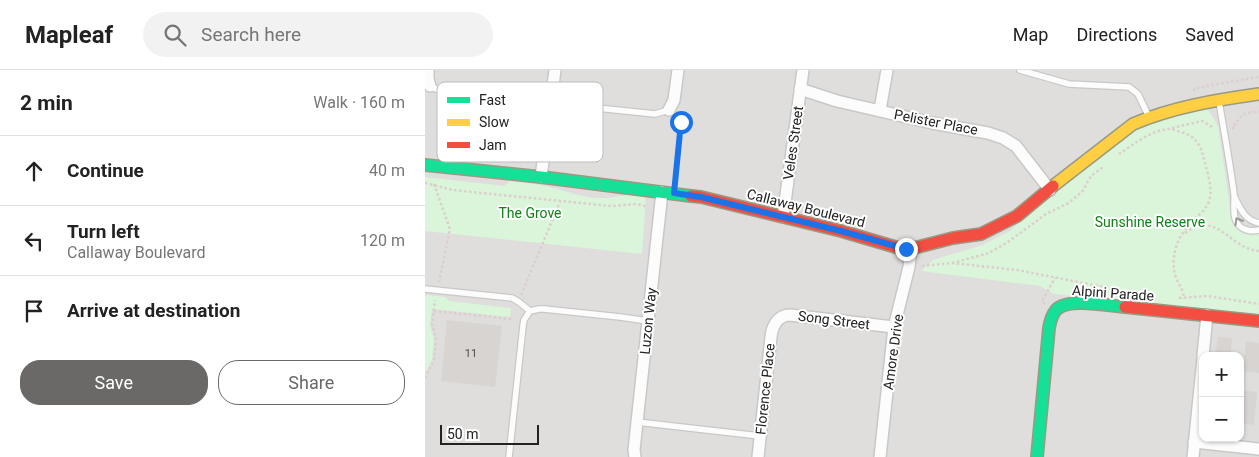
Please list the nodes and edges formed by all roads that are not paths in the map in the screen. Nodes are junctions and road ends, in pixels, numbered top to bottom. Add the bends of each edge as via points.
1 (428, 70) edge
2 (678, 70) edge
3 (803, 70) edge
4 (887, 70) edge
5 (1020, 70) edge
6 (430, 86) joint
7 (437, 89) edge
8 (800, 89) junction
9 (1259, 94) edge
10 (1219, 101) junction
11 (603, 108) edge
12 (670, 108) joint
13 (880, 110) junction
14 (1149, 117) junction
15 (543, 162) edge
16 (425, 165) edge
17 (541, 177) junction
18 (1050, 190) junction
19 (662, 192) junction
20 (1234, 196) junction
21 (783, 217) junction
22 (1259, 223) edge
23 (1259, 230) edge
24 (911, 249) junction
25 (425, 289) edge
26 (530, 312) junction
27 (1207, 316) junction
28 (648, 321) junction
29 (776, 321) joint
30 (1259, 321) edge
31 (894, 327) junction
32 (1203, 352) edge
33 (1199, 395) edge
34 (637, 422) junction
35 (759, 436) junction
36 (1194, 442) junction
37 (1259, 449) edge
38 (633, 455) edge
39 (509, 457) edge
40 (758, 457) edge
41 (880, 457) edge
42 (1037, 457) edge
43 (1193, 457) edge

1 - 6 street
2 - 12 street
3 - 8 street, Veles Street
4 - 13 street
5 - 14 lane via 1069,84 1129,87 1138,94
6 - 7 lane
8 - 13 street, Pelister Place
8 - 21 street, Veles Street
9 - 10 street, Callaway Boulevard
10 - 14 street, Callaway Boulevard
10 - 20 lane
11 - 12 lane via 655,114
13 - 18 street, Pelister Place via 932,124 988,132 1003,138 1016,146
14 - 18 street, Callaway Boulevard via 1133,124
15 - 17 street
16 - 17 street, Callaway Boulevard
17 - 19 street, Callaway Boulevard
18 - 24 street, Callaway Boulevard via 1017,216 991,230
19 - 21 street, Callaway Boulevard via 701,197
19 - 28 street, Luzon Way
20 - 22 lane via 1245,217
23 -> 20 lane via 1249,231 1239,226 1234,213
21 - 24 street, Callaway Boulevard
24 - 31 street, Amore Drive
25 - 26 lane via 508,298
26 - 28 lane via 545,309
26 - 39 lane via 523,326
27 - 30 street, Alpini Parade
27 - 32 street
27 - 42 street, Alpini Parade via 1083,303 1056,309 1049,328
28 - 34 street, Luzon Way
29 - 31 street, Song Street via 790,315
29 - 35 street, Florence Place via 772,330
31 - 41 street, Amore Drive
33 - 36 street
34 - 35 lane
34 - 38 street, Luzon Way
35 - 40 street, Florence Place
36 - 37 street
36 - 43 street

